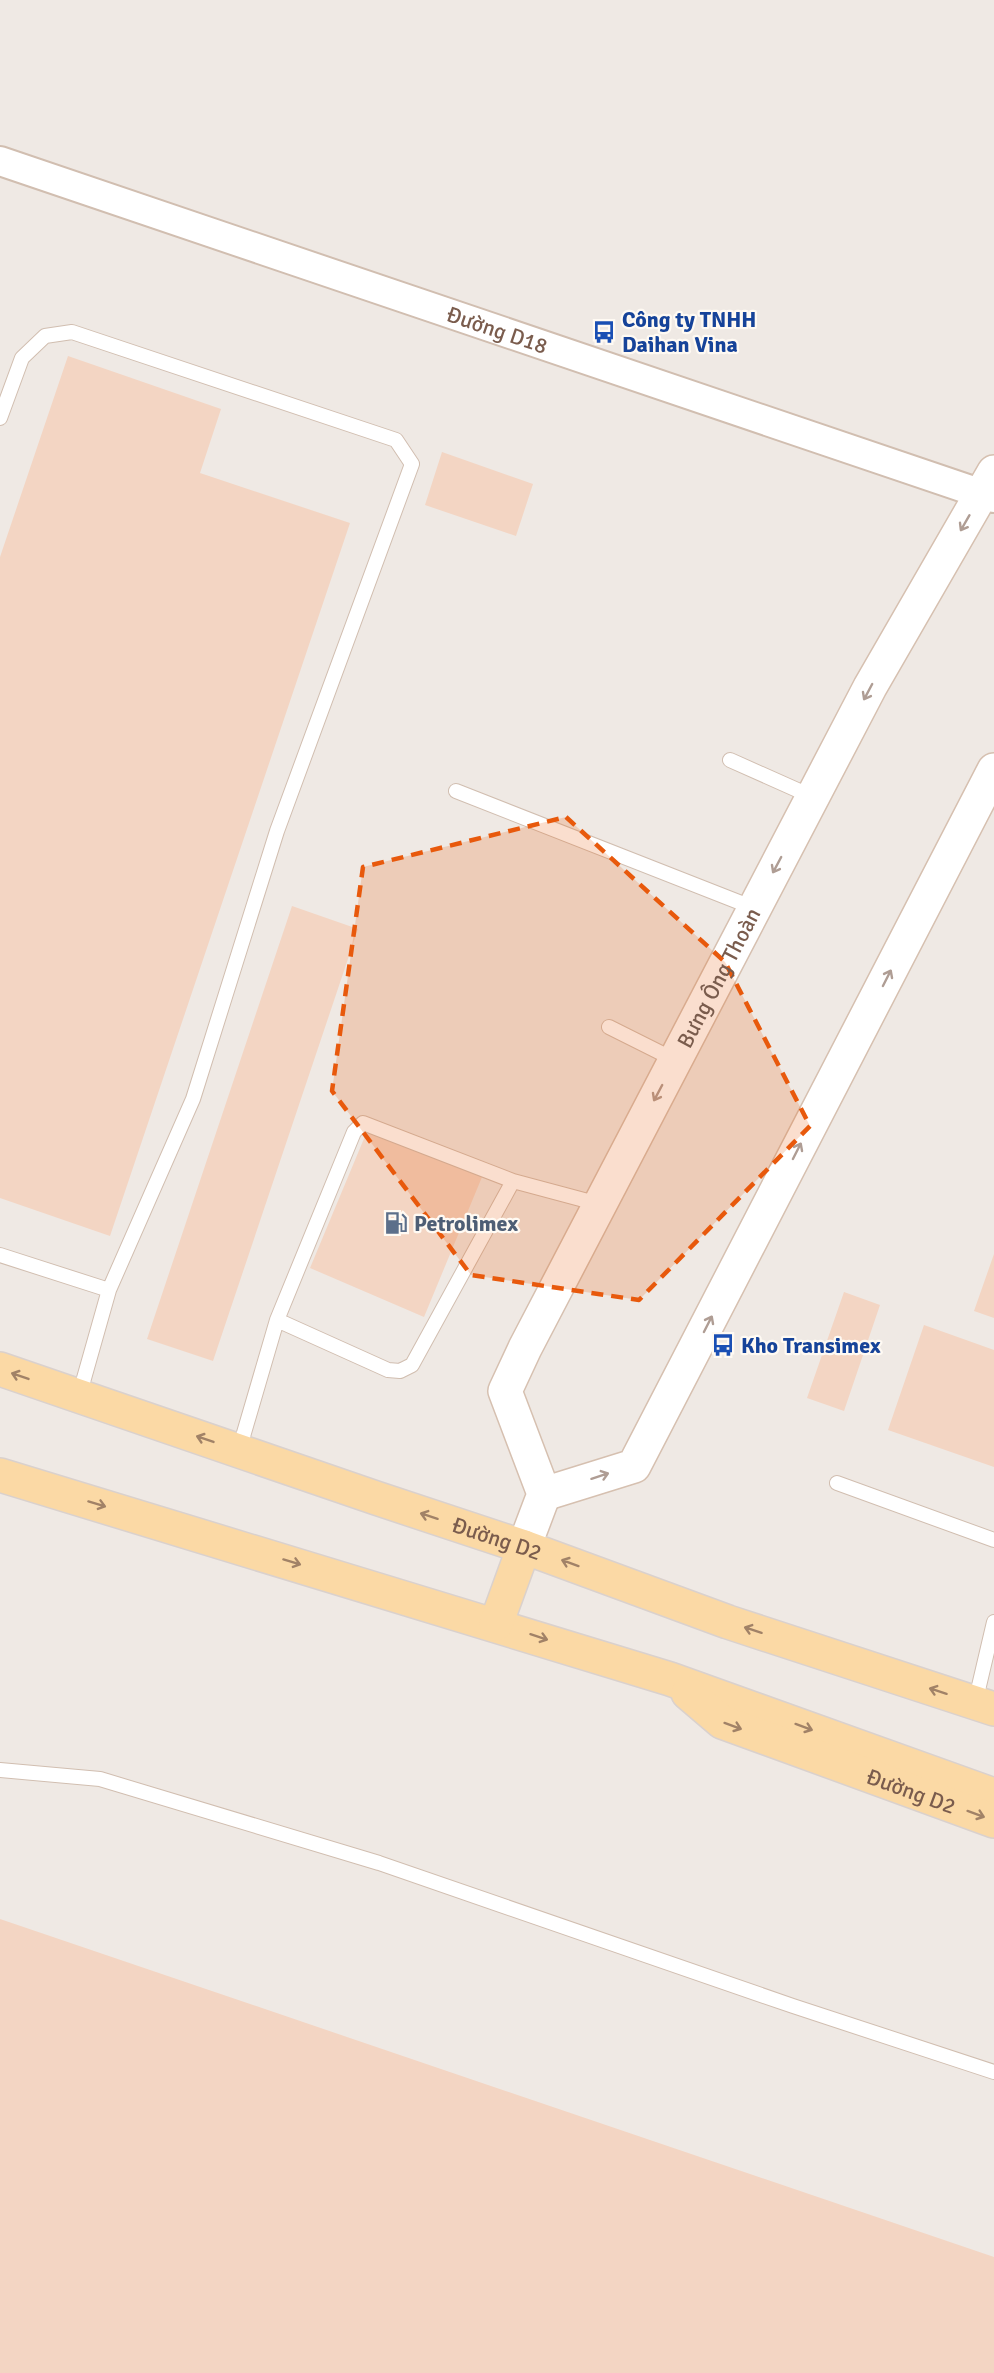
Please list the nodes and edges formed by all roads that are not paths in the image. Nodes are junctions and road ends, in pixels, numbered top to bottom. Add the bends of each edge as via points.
1 (0, 161) edge
2 (0, 418) edge
3 (990, 488) edge
4 (730, 760) dead end
5 (994, 770) edge
6 (456, 791) dead end
7 (813, 797) junction
8 (754, 908) junction
9 (609, 1027) dead end
10 (675, 1060) junction
11 (513, 1180) junction
12 (599, 1204) junction
13 (0, 1255) edge
14 (109, 1290) junction
15 (278, 1320) junction
16 (0, 1369) edge
17 (79, 1396) junction
18 (240, 1450) junction
19 (0, 1474) edge
20 (837, 1483) dead end
21 (544, 1494) junction
22 (994, 1540) edge
23 (524, 1547) junction
24 (994, 1622) edge
25 (496, 1624) junction
26 (670, 1679) junction
27 (985, 1706) edge
28 (0, 1770) edge
29 (994, 1795) edge
30 (994, 1821) edge
31 (994, 2072) edge

1 - 3 street, Đường D18
2 - 14 lane via 22,358 45,336 72,332 396,440 412,464 277,831 193,1099
3 -> 7 street, Bưng Ông Thoàn via 870,687
4 - 7 lane
21 -> 5 street via 634,1466
6 - 8 lane
7 -> 8 street, Bưng Ông Thoàn
8 - 10 street, Bưng Ông Thoàn
9 - 10 lane
10 -> 12 street, Bưng Ông Thoàn
11 - 12 lane
11 - 15 lane via 407,1370 388,1370
11 - 15 lane via 363,1123 354,1132
12 - 21 street, Bưng Ông Thoàn via 505,1391
13 - 14 lane
14 - 17 lane
15 - 18 lane
17 -> 16 main road, Đường D2
18 -> 17 main road, Đường D2
23 -> 18 main road, Đường D2
19 -> 25 main road, Đường D2 via 41,1487 76,1520 202,1559 236,1546
20 - 22 lane
21 - 23 street
23 - 25 main road
27 -> 23 main road, Đường D2 via 728,1622
24 - 27 lane
25 -> 26 main road, Đường D2
26 -> 29 main road, Đường D2
26 -> 30 main road, Đường D2 via 722,1722
28 - 31 lane via 100,1779 368,1860

